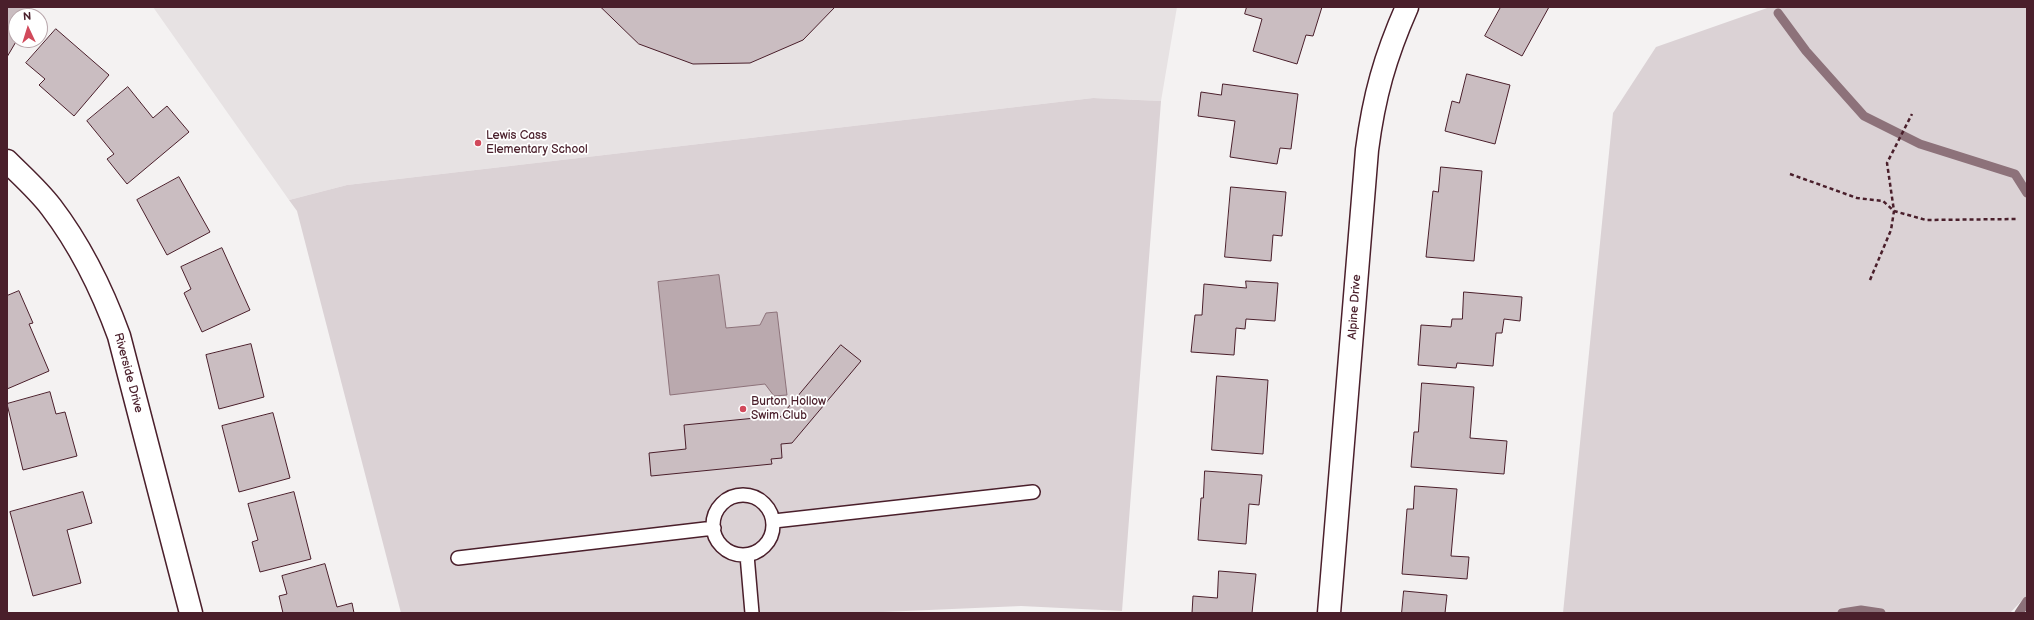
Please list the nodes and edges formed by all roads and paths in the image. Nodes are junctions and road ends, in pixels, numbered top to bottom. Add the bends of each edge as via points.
1 (1407, 7) edge
2 (1912, 114) dead end
3 (7, 161) edge
4 (1790, 174) dead end
5 (1894, 211) junction
6 (2016, 219) dead end
7 (1870, 280) dead end
8 (1033, 492) dead end
9 (774, 521) junction
10 (714, 528) junction
11 (747, 555) junction
12 (458, 558) dead end
13 (191, 613) edge
14 (752, 613) edge
15 (1329, 613) edge

1 - 15 street, Alpine Drive via 1379,80 1372,109
2 - 5 path via 1887,163
3 - 13 street, Riverside Drive via 51,208 70,236 108,306 119,336
4 - 5 path via 1858,198 1883,202
5 - 6 path via 1926,220
5 - 7 path via 1890,230
8 - 9 lane
9 - 10 lane via 770,510 762,501 752,496 740,495 720,506 714,517
9 - 11 lane via 773,533 767,543 758,551
10 - 11 lane via 717,540 725,549 735,554
10 - 12 lane
11 - 14 lane

